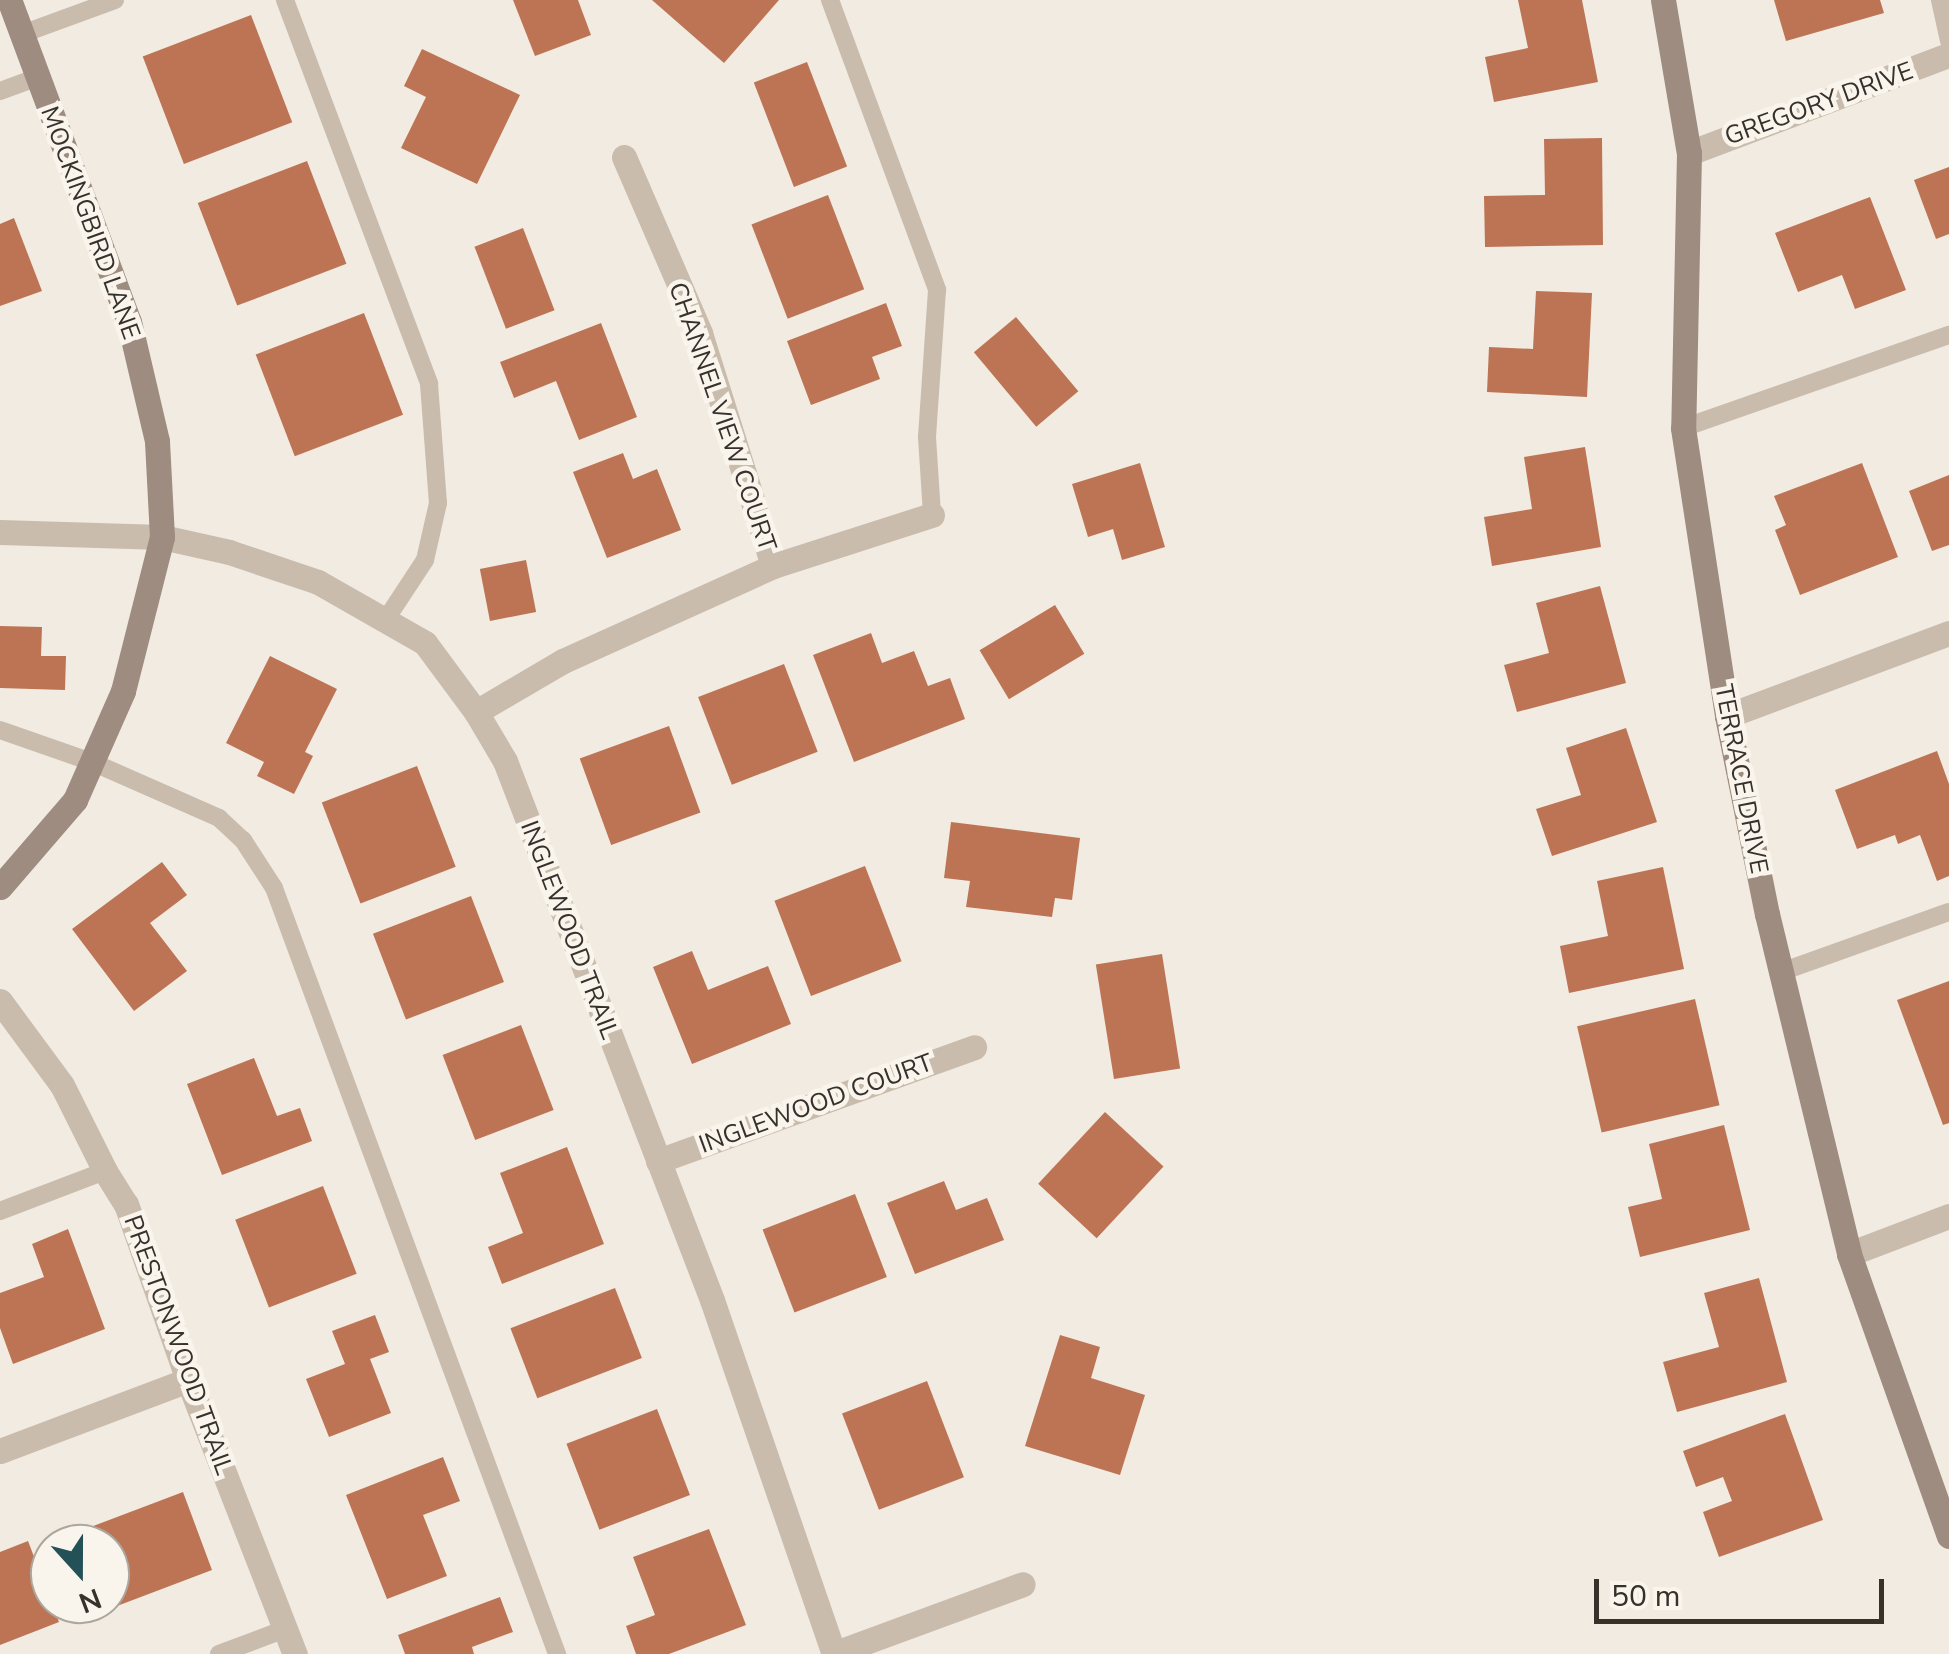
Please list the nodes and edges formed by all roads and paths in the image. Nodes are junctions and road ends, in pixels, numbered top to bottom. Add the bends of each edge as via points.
1 (9, 0) edge
2 (115, 0) edge
3 (285, 0) edge
4 (830, 0) edge
5 (1663, 0) edge
6 (1940, 0) edge
7 (22, 34) junction
8 (1949, 41) edge
9 (1949, 56) edge
10 (38, 76) junction
11 (0, 90) edge
12 (1689, 153) junction
13 (624, 157) dead end
14 (1949, 335) edge
15 (1682, 428) junction
16 (932, 515) joint
17 (0, 532) edge
18 (162, 537) junction
19 (773, 566) junction
20 (385, 621) junction
21 (1949, 634) edge
22 (476, 712) junction
23 (1727, 716) junction
24 (0, 730) edge
25 (92, 762) junction
26 (0, 887) edge
27 (1949, 912) edge
28 (1781, 972) junction
29 (0, 1001) edge
30 (974, 1047) dead end
31 (658, 1162) junction
32 (104, 1171) junction
33 (0, 1211) edge
34 (1949, 1216) edge
35 (1849, 1254) junction
36 (188, 1380) junction
37 (0, 1451) edge
38 (1943, 1503) edge
39 (1949, 1536) edge
40 (1023, 1584) dead end
41 (285, 1630) junction
42 (218, 1654) edge
43 (295, 1654) edge
44 (557, 1654) edge
45 (834, 1654) edge

1 - 7 street, MOCKINGBIRD LANE
2 - 7 lane
3 - 20 lane via 429,384 438,503 424,560
4 - 16 lane via 937,290 927,438
5 - 12 street, TERRACE DRIVE
6 - 8 lane
7 - 10 street, MOCKINGBIRD LANE
9 - 12 street, GREGORY DRIVE
10 - 11 lane
10 - 18 street, MOCKINGBIRD LANE via 129,322 157,442
12 - 15 street, TERRACE DRIVE
13 - 19 street, CHANNEL VIEW COURT via 700,332
14 - 15 lane
15 - 23 street, TERRACE DRIVE
16 - 19 street
17 - 18 street, INGLEWOOD TRAIL
18 - 20 street, INGLEWOOD TRAIL via 318,582
18 - 25 street, MOCKINGBIRD LANE via 123,691
19 - 22 street via 563,661
20 - 22 street, INGLEWOOD TRAIL via 425,643
21 - 23 street
22 - 31 street, INGLEWOOD TRAIL via 504,761
23 - 28 street, TERRACE DRIVE
24 - 25 lane
25 - 26 street, MOCKINGBIRD LANE via 76,800
25 - 44 lane via 219,818 243,840 274,888
27 - 28 lane
28 - 35 street, TERRACE DRIVE
29 - 32 street, PRESTONWOOD TRAIL via 62,1085
30 - 31 street, INGLEWOOD COURT
31 - 45 street, INGLEWOOD TRAIL
32 - 33 lane
32 - 36 street, PRESTONWOOD TRAIL via 126,1204
34 - 35 street
35 - 38 street, TERRACE DRIVE
36 - 37 street
36 - 41 street, PRESTONWOOD TRAIL
38 - 39 street, TERRACE DRIVE
40 - 45 street
41 - 42 lane
41 - 43 street, PRESTONWOOD TRAIL

